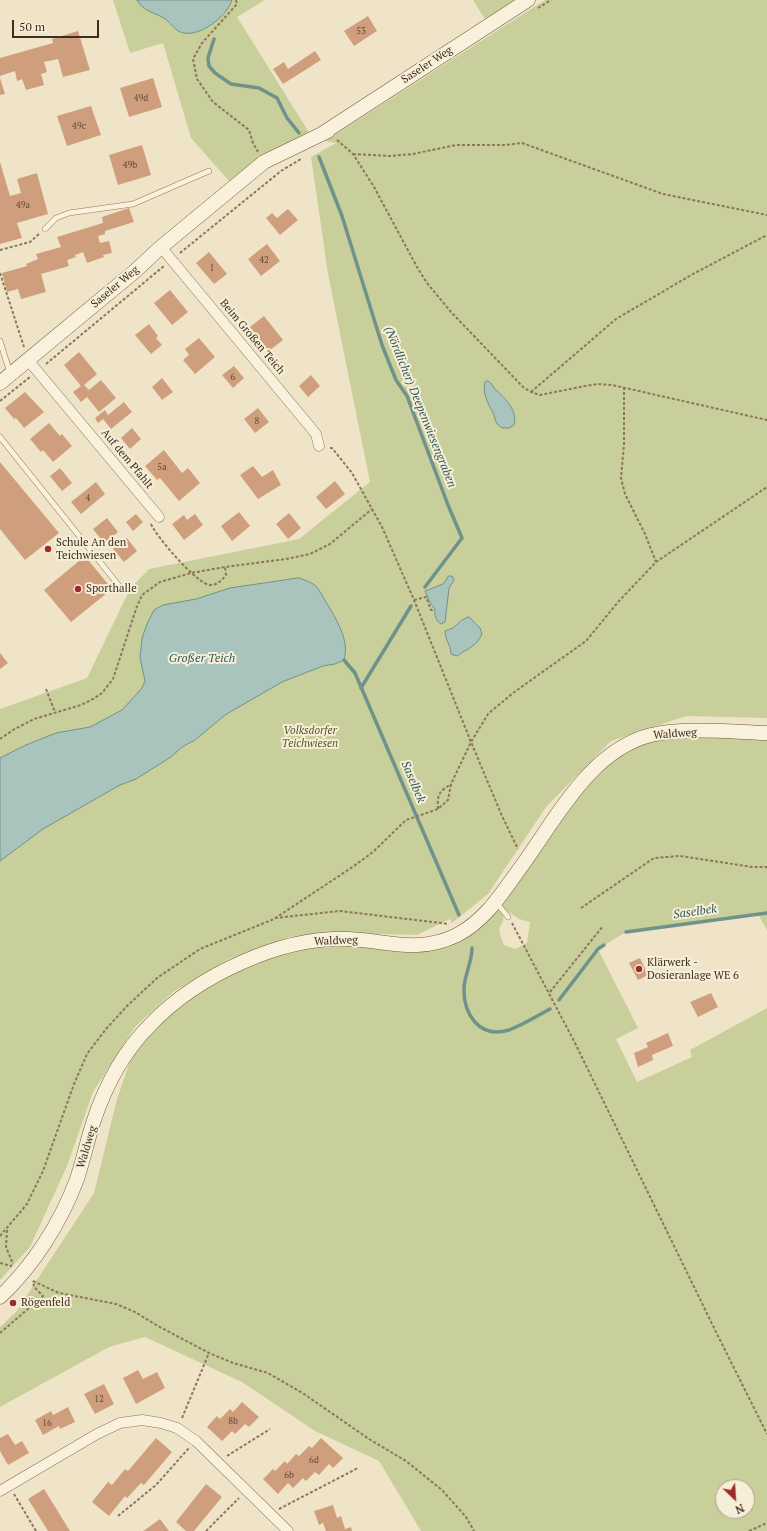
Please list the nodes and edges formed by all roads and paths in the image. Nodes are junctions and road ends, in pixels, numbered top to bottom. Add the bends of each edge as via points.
1 (236, 0) edge
2 (551, 0) edge
3 (531, 5) edge
4 (328, 131) junction
5 (353, 154) junction
6 (302, 159) dead end
7 (268, 170) junction
8 (209, 172) dead end
9 (767, 216) edge
10 (45, 229) joint
11 (767, 235) edge
12 (161, 247) junction
13 (0, 250) edge
14 (171, 260) junction
15 (0, 273) edge
16 (0, 341) edge
17 (28, 360) junction
18 (37, 371) junction
19 (5, 378) edge
20 (624, 387) junction
21 (531, 392) junction
22 (0, 402) edge
23 (767, 420) edge
24 (0, 437) edge
25 (319, 446) joint
26 (767, 487) edge
27 (372, 509) junction
28 (159, 517) joint
29 (656, 562) junction
30 (225, 567) junction
31 (191, 573) junction
32 (120, 587) dead end
33 (414, 600) junction
34 (432, 610) dead end
35 (46, 689) dead end
36 (56, 712) junction
37 (767, 733) edge
38 (0, 739) edge
39 (471, 742) junction
40 (451, 784) junction
41 (438, 809) junction
42 (406, 820) dead end
43 (524, 863) junction
44 (767, 867) edge
45 (496, 902) junction
46 (581, 908) dead end
47 (508, 916) joint
48 (274, 919) dead end
49 (603, 926) dead end
50 (444, 927) dead end
51 (550, 993) junction
52 (7, 1229) dead end
53 (0, 1263) edge
54 (22, 1271) junction
55 (0, 1297) edge
56 (0, 1333) edge
57 (209, 1353) junction
58 (177, 1428) junction
59 (270, 1429) dead end
60 (767, 1434) edge
61 (196, 1441) junction
62 (218, 1462) junction
63 (358, 1468) dead end
64 (4, 1488) edge
65 (247, 1490) junction
66 (271, 1513) junction
67 (118, 1516) dead end
68 (767, 1523) edge
69 (36, 1531) edge
70 (206, 1531) edge
71 (288, 1531) edge
72 (474, 1531) edge
73 (749, 1531) edge

1 - 7 path via 237,4 202,43 193,59 197,79 213,102 249,130
2 - 3 path
3 - 4 main road, Saseler Weg
4 - 5 path
4 - 7 main road, Saseler Weg
5 - 9 path via 390,156 456,146 522,143 663,194
5 - 21 path via 374,187 413,260 438,298 523,387
6 - 7 path
7 - 12 main road, Saseler Weg via 230,191
7 - 14 path
8 - 10 lane via 133,204 69,213 56,218
10 - 13 path via 30,242
11 - 21 path via 616,319
12 - 14 street, Beim Großen Teich
12 - 17 main road, Saseler Weg
14 - 18 path
14 - 25 street, Beim Großen Teich via 316,434
15 - 17 path
16 - 19 lane
17 - 18 street, Auf dem Pfahlt
17 - 19 main road, Saseler Weg
18 - 22 path
18 - 28 street, Auf dem Pfahlt
20 - 21 path via 598,384 540,395
20 - 23 path
20 - 29 path via 621,478 625,494
24 - 32 lane
25 - 27 path via 332,448 352,473
26 - 29 path
27 - 30 path via 330,544 310,554
27 - 33 path
28 - 31 path via 150,524
29 - 39 path via 586,641 488,714
30 - 31 path
30 - 31 path via 226,575 212,586 203,584
31 - 36 path via 160,582 142,595 113,679 102,693 93,699
33 - 34 path via 426,597
33 - 39 path
35 - 36 path
36 - 38 path via 13,730
37 - 43 main road, Waldweg via 671,732 654,734 623,746 576,789
39 - 40 path
39 - 43 path
40 - 41 path via 448,800
40 - 41 path via 441,790 437,798
41 - 42 path
43 - 45 main road, Waldweg
44 - 46 path via 680,856 654,858
45 - 47 lane
45 - 54 main road, Waldweg via 476,922 442,941 422,946 347,939 300,943 251,959 205,982 177,1001 152,1023 119,1065 92,1126 83,1161 68,1200 46,1239
47 - 51 path
48 - 50 path via 340,911 453,924
49 - 51 path
51 - 60 path
52 - 54 path via 6,1247
53 - 54 path
54 - 55 main road, Waldweg
54 - 56 path via 42,1296
54 - 57 path via 59,1293 135,1312
57 - 58 path
57 - 72 path via 268,1373 304,1394 369,1440 406,1461 442,1490 466,1517
58 - 61 street
58 - 64 street via 142,1420 120,1423
59 - 62 path
61 - 62 street
61 - 67 path via 156,1484
62 - 65 street
63 - 66 path
64 - 69 path
65 - 66 street
65 - 70 path
66 - 71 street
68 - 73 path

